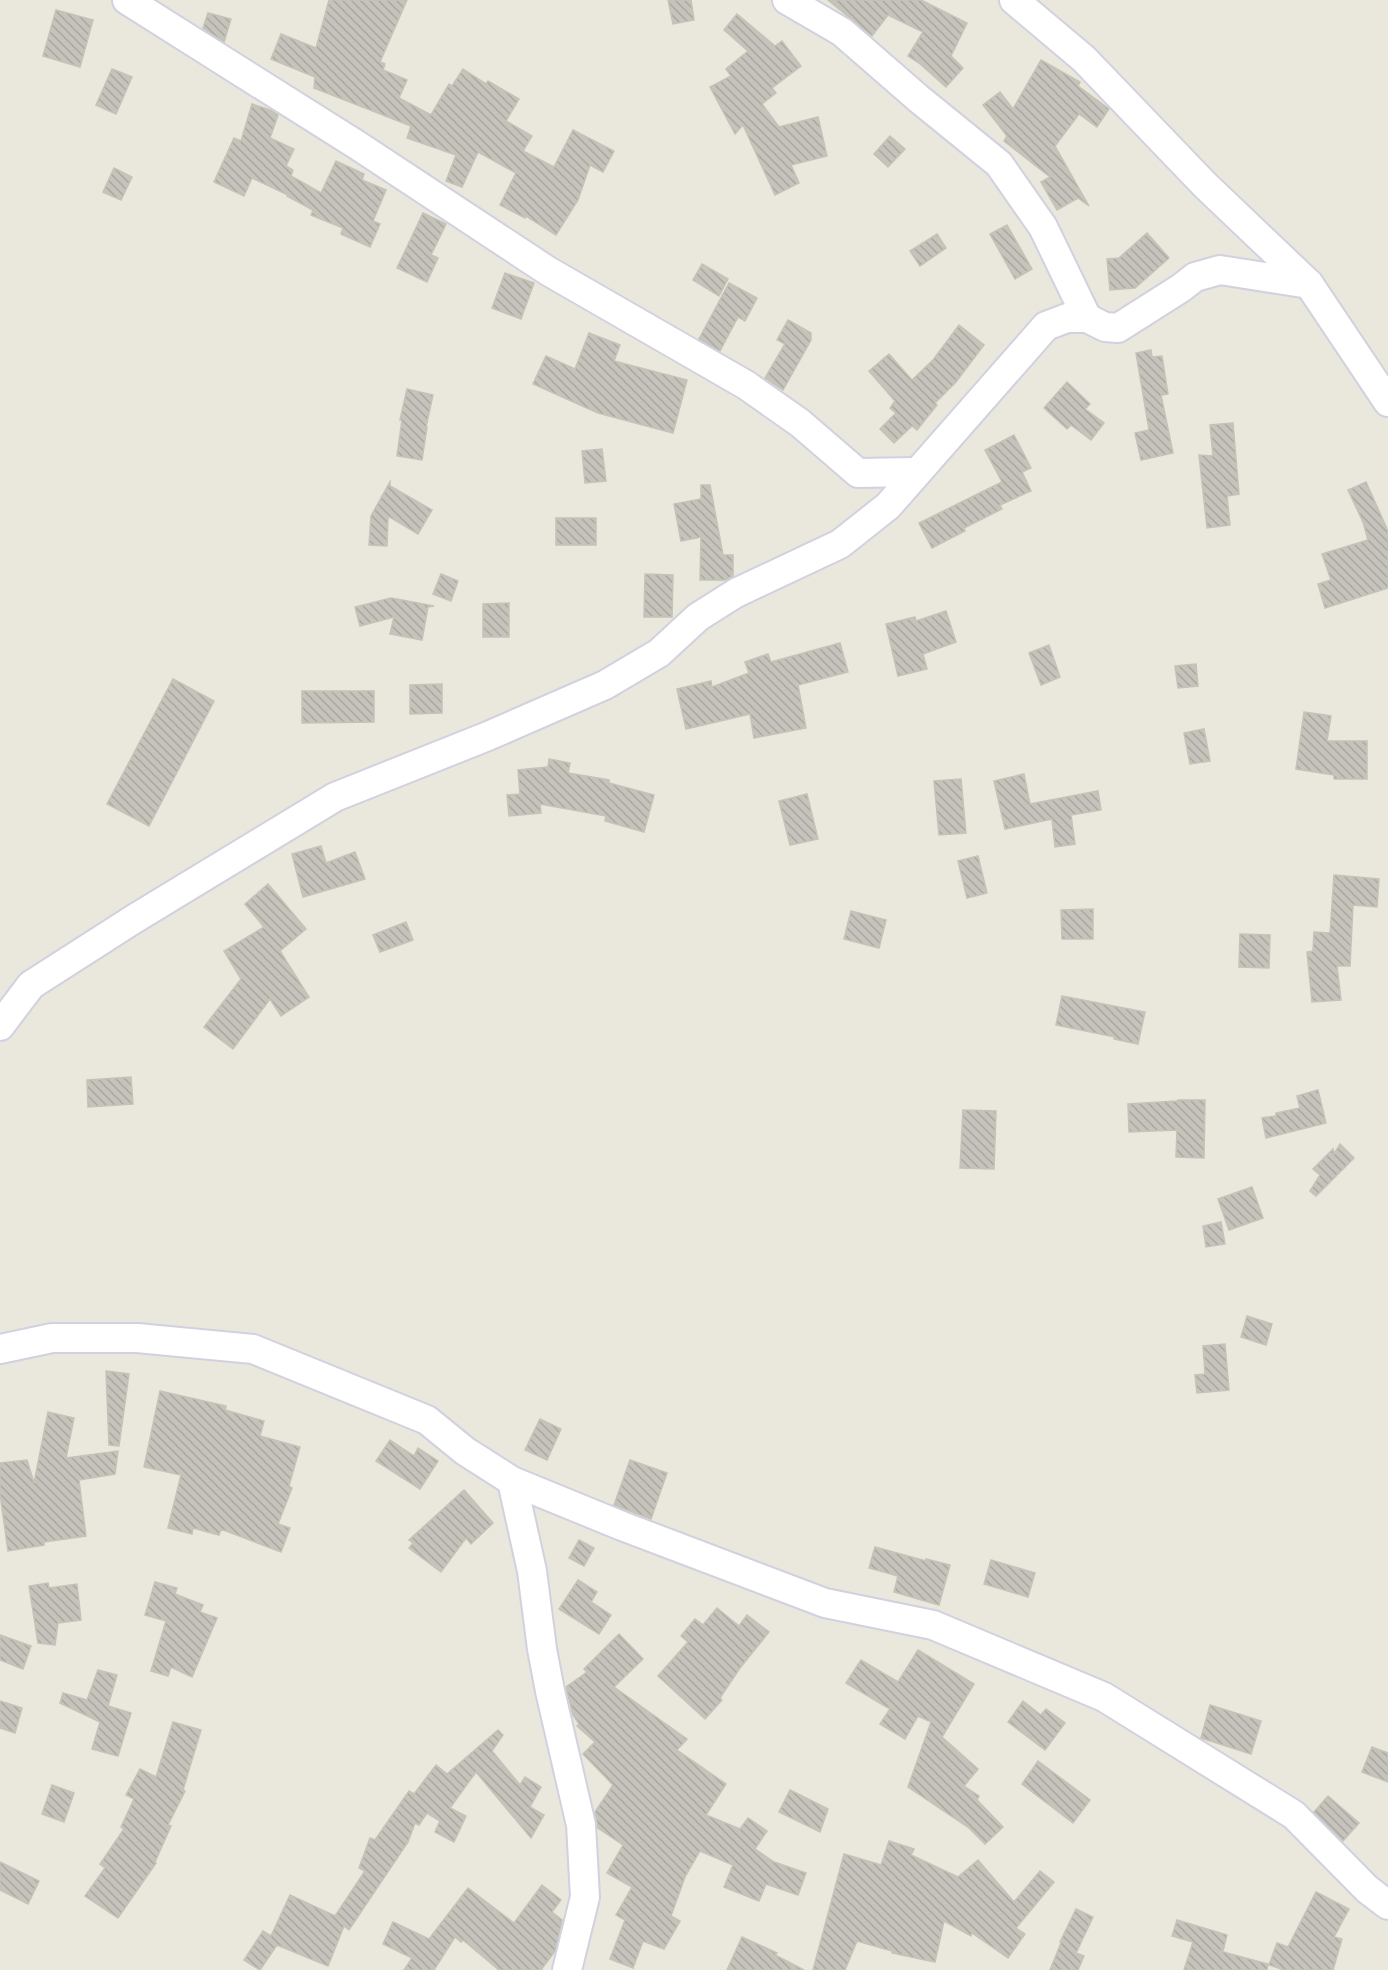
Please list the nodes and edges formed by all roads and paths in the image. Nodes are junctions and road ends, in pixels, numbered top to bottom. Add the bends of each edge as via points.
1 (127, 0) edge
2 (787, 0) edge
3 (1014, 0) edge
4 (1309, 284) junction
5 (1087, 318) junction
6 (1388, 402) edge
7 (916, 472) junction
8 (0, 1026) edge
9 (0, 1349) edge
10 (512, 1481) junction
11 (1388, 1905) edge
12 (567, 1970) edge

1 - 7 street via 548,271 746,385 800,423 858,473
2 - 5 street via 842,32 999,164 1043,227
3 - 4 street via 1084,59 1205,185
4 - 5 street via 1220,270 1196,277 1118,328 1105,327
4 - 6 street
5 - 7 street via 1067,318 1046,327
7 - 8 street via 888,506 840,544 736,593 698,618 659,652 605,685 335,797 31,986
9 - 10 street via 52,1338 137,1338 253,1349 427,1420
10 - 11 street via 825,1603 933,1625 1104,1697 1294,1815
10 - 12 street via 532,1571 550,1691 581,1825 585,1897

